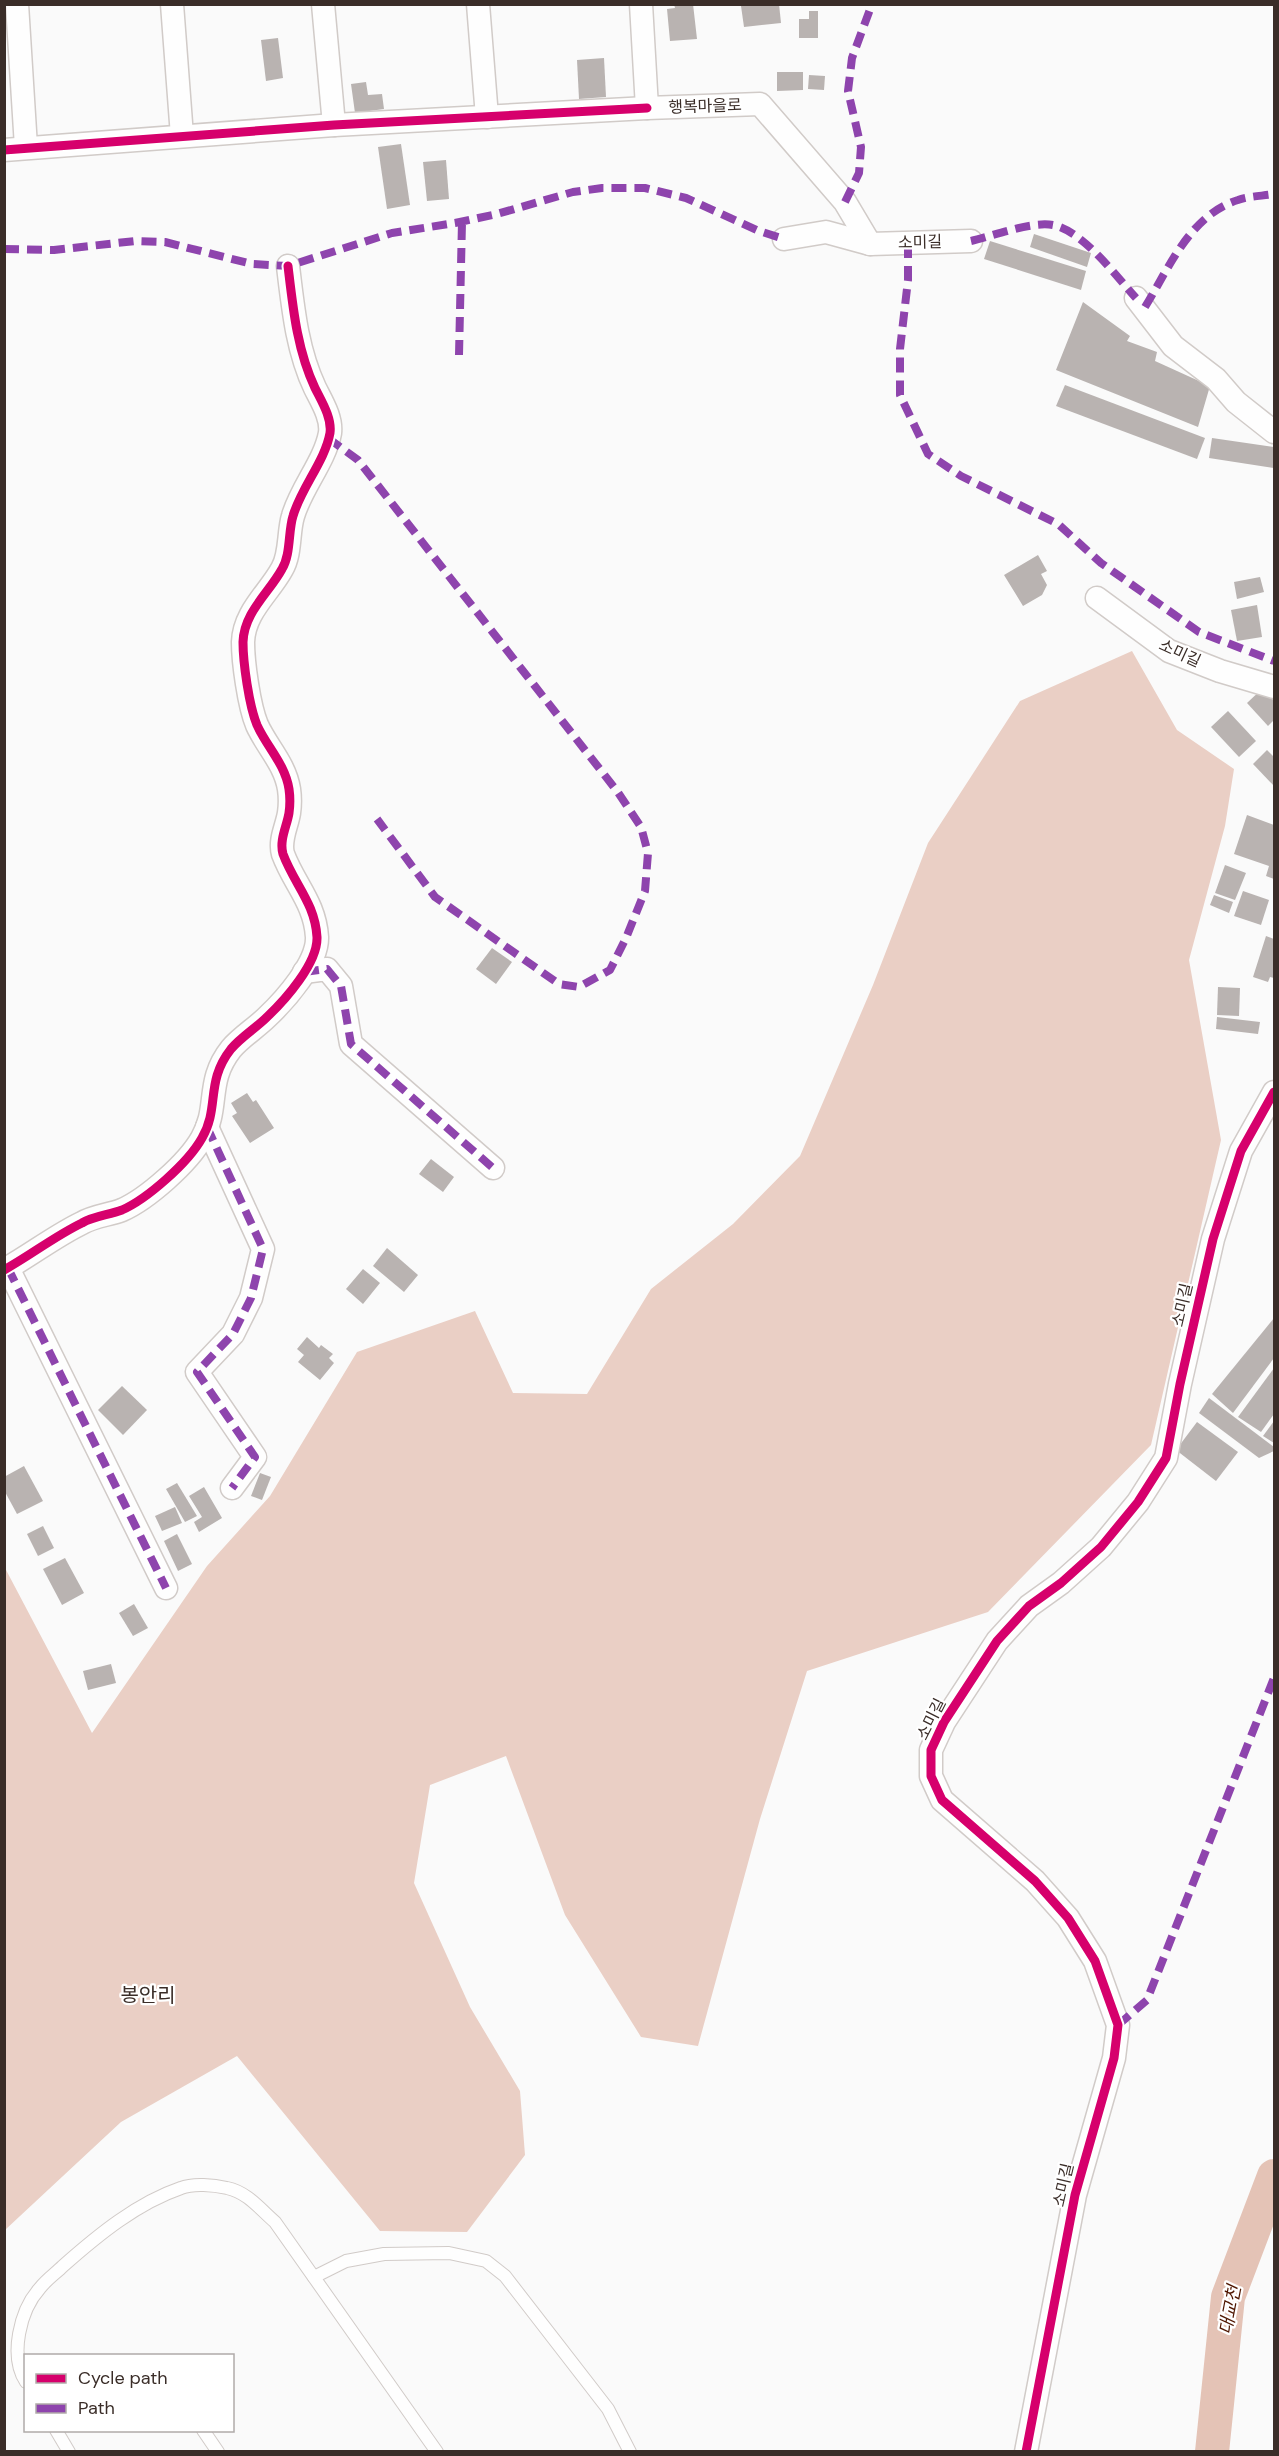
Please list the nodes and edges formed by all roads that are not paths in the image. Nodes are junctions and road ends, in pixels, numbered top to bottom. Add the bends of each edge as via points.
1 (17, 4) edge
2 (172, 4) edge
3 (323, 4) edge
4 (478, 4) edge
5 (641, 4) edge
6 (647, 108) junction
7 (487, 117) junction
8 (334, 125) junction
9 (182, 136) junction
10 (15, 149) edge
11 (784, 239) dead end
12 (971, 241) dead end
13 (870, 244) junction
14 (288, 266) dead end
15 (1136, 298) dead end
16 (1275, 432) edge
17 (1097, 598) dead end
18 (1275, 687) edge
19 (304, 972) junction
20 (1275, 1092) edge
21 (207, 1127) junction
22 (493, 1168) dead end
23 (6, 1269) edge
24 (232, 1488) dead end
25 (166, 1588) dead end
26 (314, 2277) junction
27 (24, 2379) edge
28 (57, 2432) edge
29 (204, 2432) edge
30 (69, 2451) edge
31 (218, 2451) edge
32 (437, 2451) edge
33 (630, 2451) edge
34 (1026, 2451) edge

1 - 10 street
2 - 9 street
3 - 8 street
4 - 7 street
5 - 6 street, 행복마을로
6 - 7 street
6 - 13 street, 행복마을로 via 760,104 845,202
7 - 8 street
8 - 9 street
9 - 10 street
11 - 13 street, 소미길 via 826,232
12 - 13 street, 소미길
14 - 19 street via 302,354 327,412 330,431 292,518 285,565 252,611 243,639 256,722 283,767 289,789 290,812 282,852 314,919 317,940
15 - 16 street via 1173,346
17 - 18 street, 소미길 via 1169,651
19 - 21 street via 269,1015 219,1065
19 - 22 street via 327,969 340,986 351,1044
20 - 34 street, 소미길 via 1241,1151 1214,1239 1166,1458 1138,1502 1101,1547 1029,1606 997,1641 944,1722 931,1750 931,1776 942,1800 1035,1881 1068,1918 1095,1961 1118,2025 1114,2058 1075,2195
21 - 23 street via 201,1141 146,1196 122,1210 86,1221
21 - 24 street via 263,1249 251,1298 233,1334 197,1372 255,1457
23 - 25 street
26 - 27 lane via 275,2222 247,2196 228,2188 183,2187 143,2206 110,2228 39,2288 25,2310 18,2349
26 - 32 lane
26 - 33 lane via 346,2261 384,2254 449,2253 486,2261 505,2276 608,2409
28 - 30 lane
29 - 31 lane

